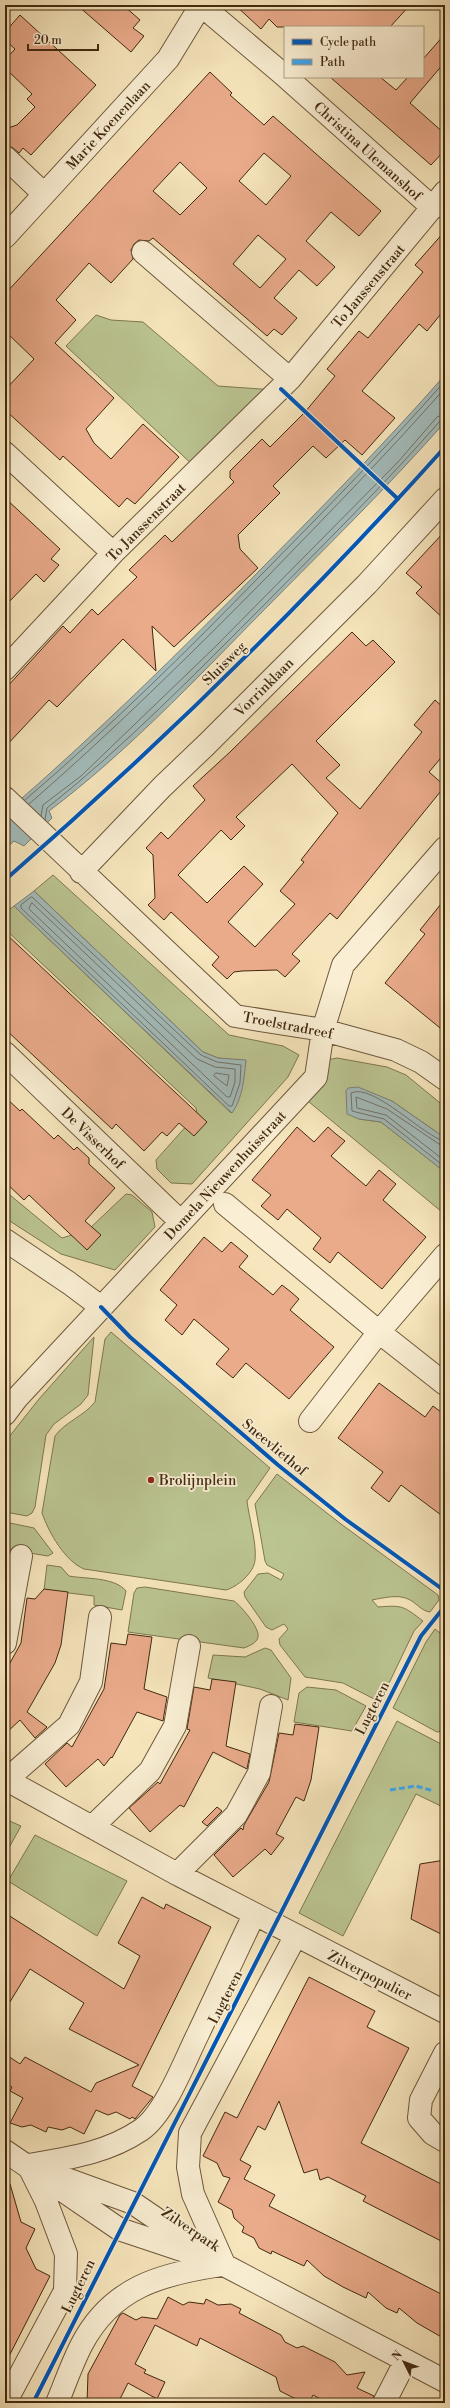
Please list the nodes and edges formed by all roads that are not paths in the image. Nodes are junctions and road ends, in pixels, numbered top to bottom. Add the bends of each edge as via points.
1 (191, 9) edge
2 (284, 75) edge
3 (288, 78) edge
4 (5, 157) edge
5 (44, 194) junction
6 (439, 200) edge
7 (5, 237) edge
8 (143, 252) dead end
9 (290, 379) junction
10 (5, 453) edge
11 (445, 499) edge
12 (114, 553) junction
13 (5, 669) edge
14 (5, 798) edge
15 (445, 848) edge
16 (81, 872) junction
17 (323, 1030) junction
18 (5, 1053) edge
19 (445, 1079) edge
20 (225, 1204) dead end
21 (181, 1222) junction
22 (5, 1240) edge
23 (445, 1254) edge
24 (101, 1307) junction
25 (379, 1332) junction
26 (445, 1384) edge
27 (5, 1414) edge
28 (310, 1421) dead end
29 (21, 1556) dead end
30 (100, 1617) dead end
31 (5, 1644) edge
32 (189, 1646) dead end
33 (271, 1706) dead end
34 (6, 1779) edge
35 (92, 1827) junction
36 (177, 1874) junction
37 (254, 1915) junction
38 (295, 1937) junction
39 (445, 2012) edge
40 (445, 2053) edge
41 (445, 2141) edge
42 (5, 2151) edge
43 (28, 2165) junction
44 (224, 2265) junction
45 (404, 2362) junction
46 (445, 2381) edge
47 (5, 2403) edge
48 (57, 2403) edge
49 (384, 2403) edge

1 - 2 street, Christina Ulemanshof
1 - 5 street, Marie Koenenlaan via 168,59
3 - 6 street, Christina Ulemanshof
4 - 5 street
5 - 7 street, Marie Koenenlaan
6 - 9 street, To Janssenstraat
8 - 9 street
9 - 12 street, To Janssenstraat
10 - 12 street
11 - 16 street, Vorrinklaan via 368,584 162,786
12 - 13 street, To Janssenstraat
14 - 16 street
15 - 17 street, Domela Nieuwenhuisstraat via 343,965
16 - 17 street, Troelstradreef via 235,1016
17 - 19 street, Troelstradreef via 396,1050 422,1062
17 - 21 street, Domela Nieuwenhuisstraat via 316,1077
18 - 21 street, De Visserhof
20 - 25 street
21 - 24 street, Domela Nieuwenhuisstraat
22 - 24 street
23 - 25 street
24 - 27 street, Domela Nieuwenhuisstraat
25 - 26 street
25 - 28 street
29 - 31 street
30 - 34 street via 92,1682 69,1725
32 - 35 street via 175,1726 150,1771
33 - 36 street via 259,1773 236,1815
34 - 35 street, Zilverpopulier
35 - 36 street, Zilverpopulier
36 - 37 street, Zilverpopulier
37 - 38 street, Zilverpopulier
37 - 43 street, Lugteren via 174,2084 162,2107 143,2129 110,2148
38 - 39 street, Zilverpopulier
38 - 44 street via 190,2133 188,2167 193,2194
40 - 41 street via 421,2100 419,2118 433,2134
42 - 43 street, Zilverpark
43 - 44 street, Zilverpark via 133,2202
43 - 44 street, Zilverpark via 119,2229
43 - 47 street via 46,2201 66,2254 65,2291
44 - 45 street, Zilverpark
44 - 48 street, Zilverpark via 188,2270 145,2283 120,2297 103,2312 82,2344
45 - 46 street, Zilverpark
45 - 49 street

